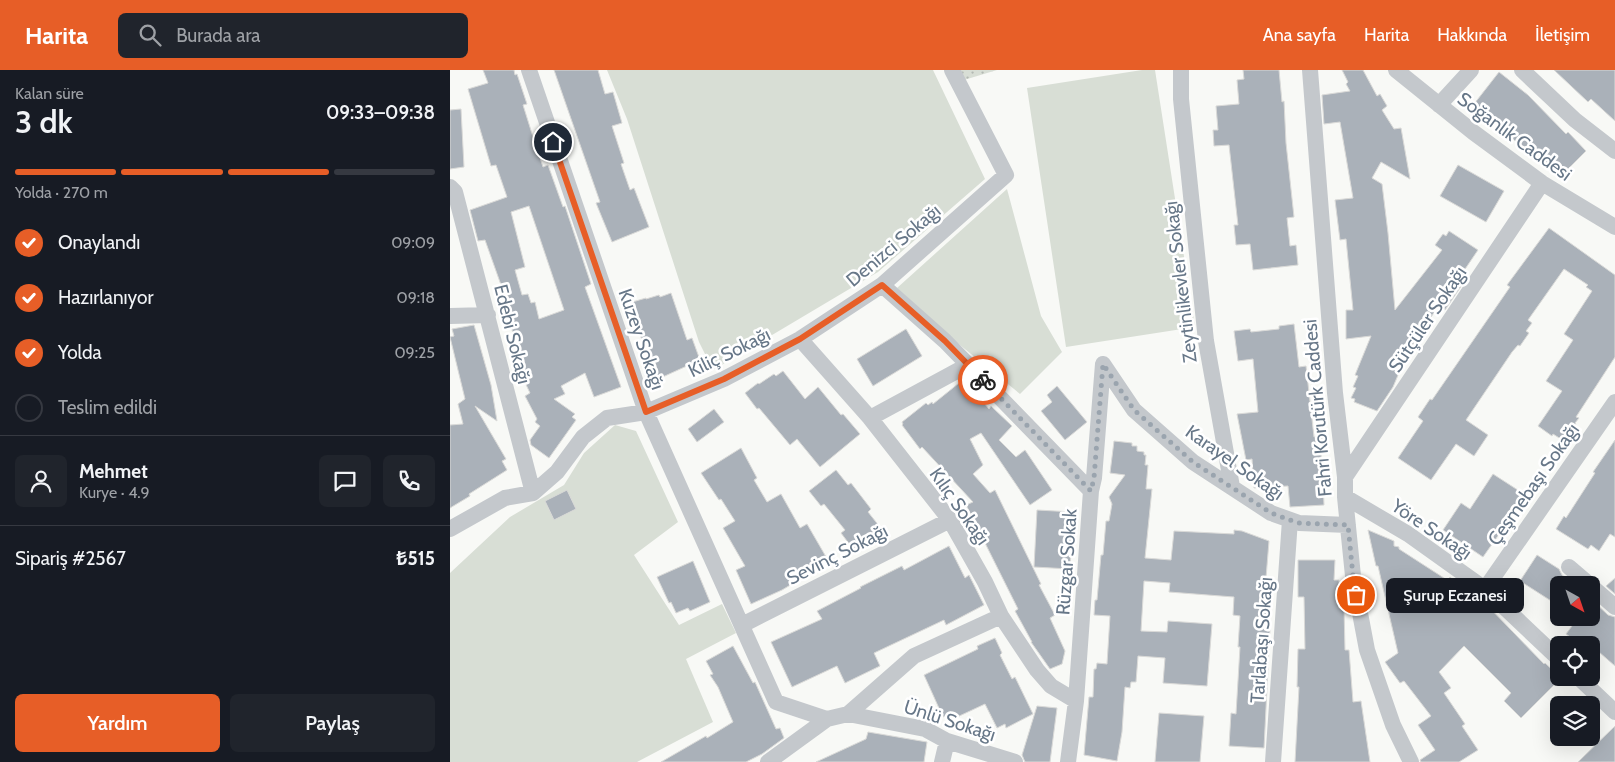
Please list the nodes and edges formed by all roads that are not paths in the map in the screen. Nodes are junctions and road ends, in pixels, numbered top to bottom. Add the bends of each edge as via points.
1 (529, 70) edge
2 (952, 70) edge
3 (1181, 70) edge
4 (1310, 70) edge
5 (1396, 70) edge
6 (1471, 70) edge
7 (1522, 70) edge
8 (1439, 105) junction
9 (1615, 151) edge
10 (1542, 184) junction
11 (450, 187) edge
12 (1615, 228) edge
13 (882, 285) junction
14 (488, 315) junction
15 (450, 316) edge
16 (800, 339) junction
17 (968, 364) junction
18 (1103, 364) joint
19 (1615, 402) edge
20 (646, 412) junction
21 (870, 418) junction
22 (1345, 477) junction
23 (1232, 488) junction
24 (1091, 491) junction
25 (533, 493) junction
26 (1345, 497) junction
27 (950, 520) junction
28 (1290, 520) junction
29 (1348, 525) junction
30 (450, 529) edge
31 (1569, 567) dead end
32 (1579, 576) edge
33 (1485, 589) junction
34 (1600, 594) edge
35 (1615, 607) edge
36 (1001, 616) junction
37 (742, 625) junction
38 (1550, 650) edge
39 (1587, 686) edge
40 (1076, 701) junction
41 (1615, 712) edge
42 (848, 714) junction
43 (827, 719) junction
44 (948, 740) junction
45 (768, 762) edge
46 (942, 762) edge
47 (1015, 762) edge
48 (1068, 762) edge
49 (1273, 762) edge
50 (1411, 762) edge

1 - 20 street, Kuzey Sokağı
2 - 13 street, Denizci Sokağı via 1006,175
3 - 23 street, Zeytinlikevler Sokağı via 1180,99 1206,341
4 - 22 street, Fahri Korutürk Caddesi via 1335,393
5 - 8 street, Soğanlık Caddesi
6 - 8 street
7 - 9 street via 1574,120
8 - 10 street, Soğanlık Caddesi
10 - 12 street, Soğanlık Caddesi
10 - 22 street, Sütçüler Sokağı
11 - 14 street, Edebi Sokağı via 455,192
13 - 16 street, Denizci Sokağı
13 - 17 street
14 - 15 street
14 - 25 street, Edebi Sokağı
16 - 20 street, Kiliç Sokağı via 724,379
16 - 21 street, Kılıç Sokağı
17 - 21 street
17 - 24 street
18 - 23 street, Karayel Sokağı via 1134,410 1193,462
18 - 24 street, Rüzgar Sokak
19 - 33 street, Çeşmebaşı Sokağı
20 - 25 street, Kiliç Sokağı via 607,418 583,437 557,472
20 - 37 street, Kuzey Sokağı
21 - 27 street, Kılıç Sokağı
22 - 26 street, Fahri Korutürk Caddesi
23 - 28 street, Karayel Sokağı via 1271,513
24 - 40 street, Rüzgar Sokak
25 - 30 street via 505,498
26 - 29 street, Fahri Korutürk Caddesi
26 - 33 street, Yöre Sokağı via 1408,534
27 - 36 street, Kılıç Sokağı via 986,582
27 - 37 street, Sevinç Sokağı
28 - 29 street, Karayel Sokağı
28 - 49 street, Tarlabaşı Sokağı
29 - 50 street, Fahri Korutürk Caddesi via 1353,576 1367,650 1393,725
31 - 32 street
33 - 38 street, Yöre Sokağı
34 - 35 street
36 - 40 street, Kılıç Sokağı via 1051,686
36 - 42 street via 914,656
37 - 43 street, Kuzey Sokağı via 776,702
39 - 41 street
40 - 48 street, Rüzgar Sokak
42 - 43 street, Ünlü Sokağı
42 - 44 street, Ünlü Sokağı via 924,729
43 - 45 street, Ünlü Sokağı
44 - 46 street
44 - 47 street, Ünlü Sokağı

